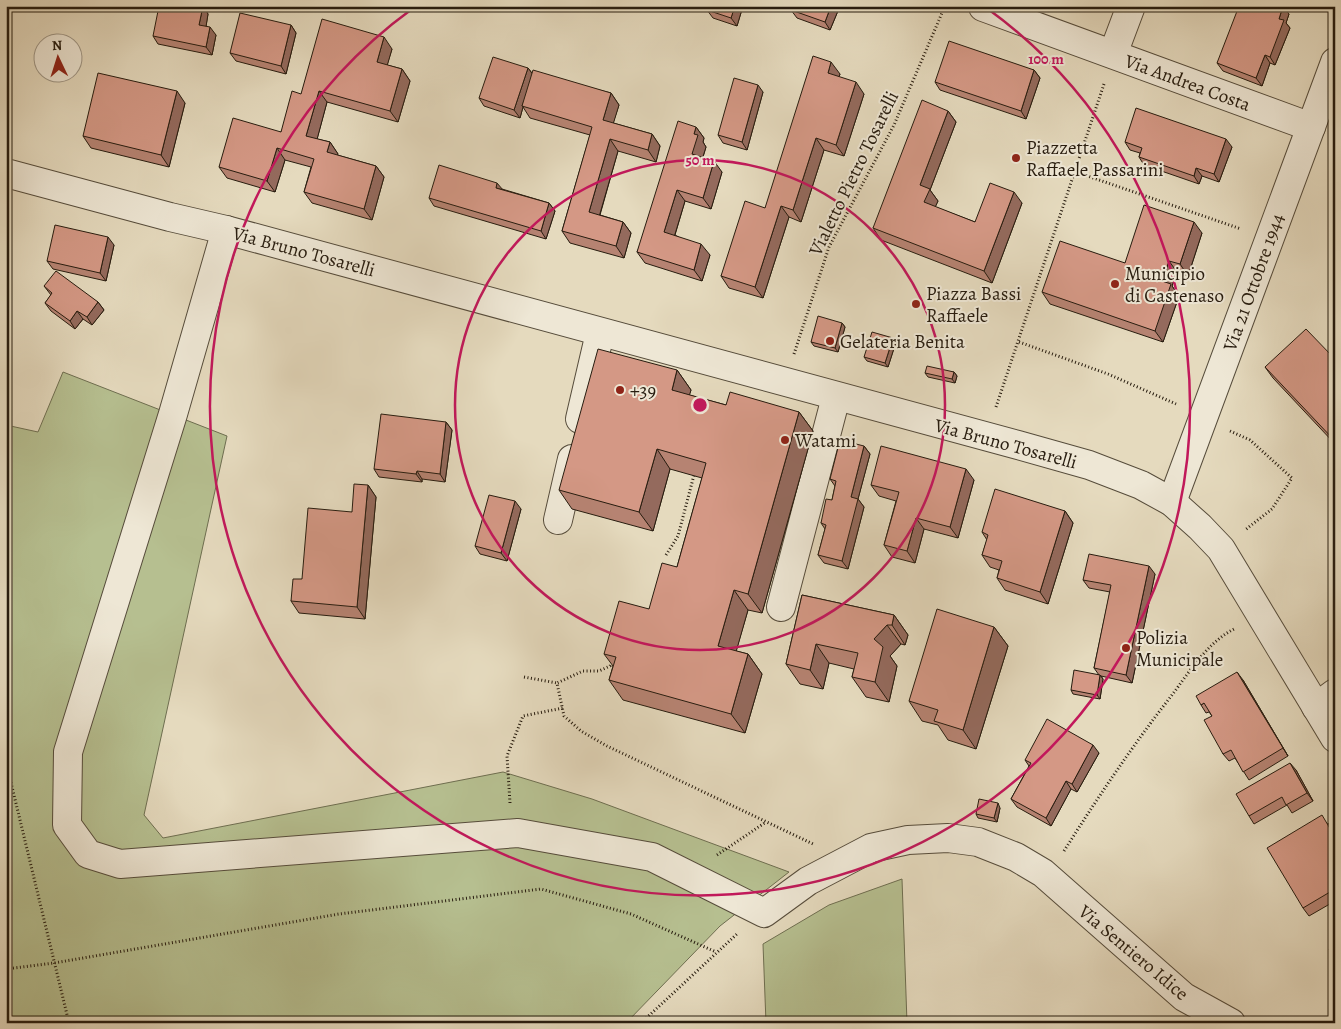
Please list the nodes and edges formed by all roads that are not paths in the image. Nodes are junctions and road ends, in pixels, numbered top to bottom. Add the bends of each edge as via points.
1 (1131, 6) edge
2 (984, 7) edge
3 (1114, 54) junction
4 (1335, 62) edge
5 (1310, 128) junction
6 (6, 173) edge
7 (226, 230) junction
8 (600, 333) junction
9 (836, 397) junction
10 (1172, 502) junction
11 (558, 520) dead end
12 (782, 607) dead end
13 (1325, 700) edge
14 (1335, 738) edge
15 (1231, 1023) edge

1 - 3 street, Via Andrea Costa
2 - 3 street
3 - 5 street, Via Andrea Costa
4 - 5 street, Via 21 Ottobre 1944
5 - 10 street, Via 21 Ottobre 1944
6 - 7 street, Via Bruno Tosarelli
7 - 8 street, Via Bruno Tosarelli
7 - 15 street, Via Sentiero Idice via 68,752 67,825 88,854 120,864 518,832 652,857 764,913 808,881 872,848 908,840 948,838 978,842 1016,857 1046,875 1184,997
8 - 9 street, Via Bruno Tosarelli
8 - 11 street
9 - 10 street, Via Bruno Tosarelli via 1089,465 1141,485
9 - 12 street
10 - 13 street, Via Bruno Tosarelli via 1221,549 1261,615
13 - 14 street, Via Bruno Tosarelli

